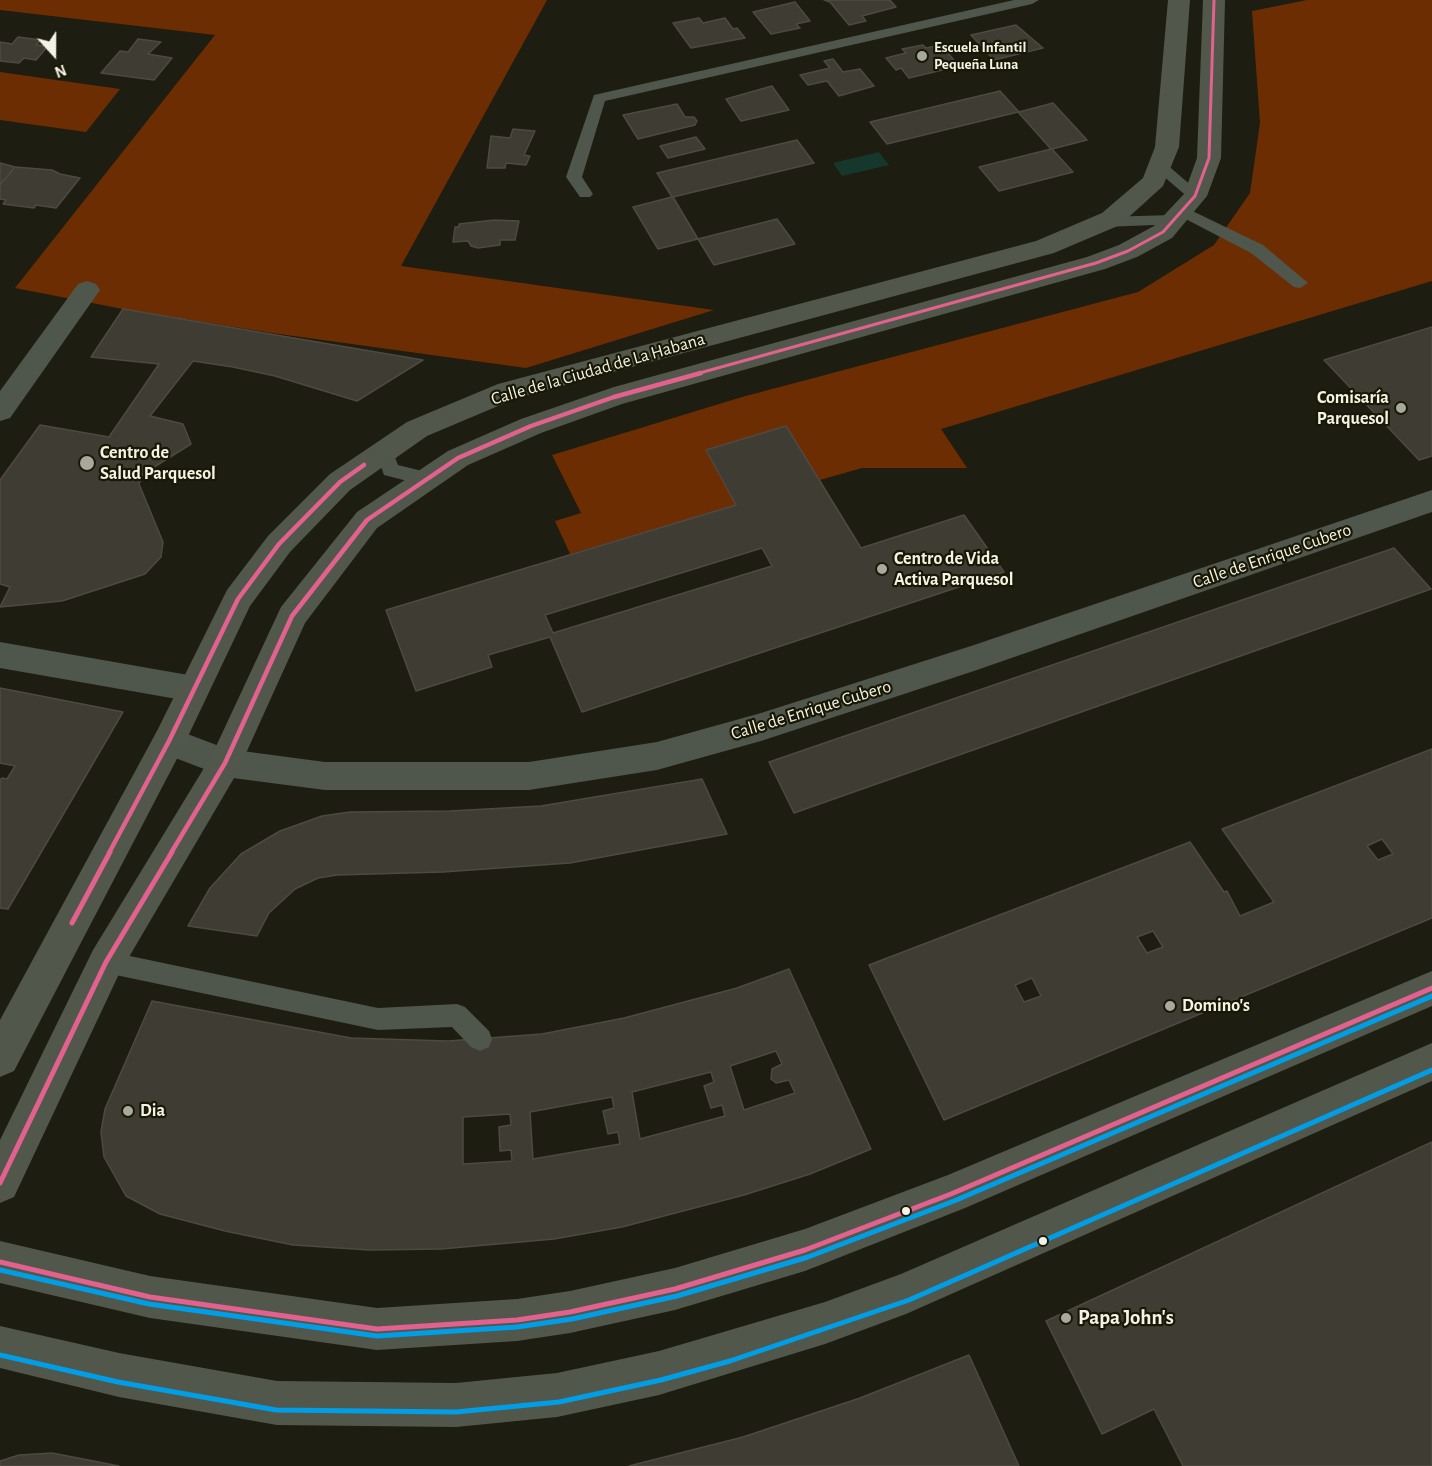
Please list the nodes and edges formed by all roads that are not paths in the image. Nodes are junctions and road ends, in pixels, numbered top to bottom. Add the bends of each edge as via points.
1 (1032, 0) edge
2 (1179, 0) edge
3 (1214, 0) edge
4 (1160, 166) junction
5 (585, 194) dead end
6 (1183, 209) junction
7 (1104, 222) junction
8 (1300, 284) dead end
9 (87, 290) dead end
10 (0, 411) edge
11 (384, 450) junction
12 (427, 479) junction
13 (1432, 501) edge
14 (0, 655) edge
15 (194, 689) junction
16 (169, 741) junction
17 (225, 763) junction
18 (106, 962) junction
19 (1432, 987) edge
20 (480, 1040) dead end
21 (0, 1058) edge
22 (1432, 1062) edge
23 (0, 1183) edge
24 (0, 1262) edge
25 (0, 1347) edge

1 - 5 lane via 599,98 574,177
2 - 4 street, Calle de la Ciudad de La Habana via 1167,147
3 - 6 street via 1209,158
4 - 6 lane
4 - 7 street, Calle de la Ciudad de La Habana via 1154,181
6 - 7 lane
6 - 8 lane via 1257,249
6 - 12 street, Calle de la Ciudad de La Habana via 1162,231 1096,263 614,397 531,426 458,458
7 - 11 street, Calle de la Ciudad de La Habana via 1045,247 508,391 417,429
9 - 10 street
11 - 12 lane via 390,470
11 - 15 street, Calle de la Ciudad de La Habana via 340,482 279,544 238,599
12 - 17 street, Calle de la Ciudad de La Habana via 367,519 292,616
13 - 17 street, Calle de Enrique Cubero via 974,658 761,727 657,756 529,776 325,776
14 - 15 street
15 - 16 street, Calle de la Ciudad de La Habana
16 - 17 street, Calle de Enrique Cubero
16 - 21 street, Calle de la Ciudad de La Habana
17 - 18 street, Calle de la Ciudad de La Habana
18 - 20 lane via 378,1019 458,1015
18 - 23 street, Calle de la Ciudad de La Habana
19 - 24 street via 951,1194 805,1250 675,1289 570,1312 517,1320 377,1329 150,1297
22 - 25 street via 896,1297 728,1354 557,1395 400,1406 276,1403 119,1375

